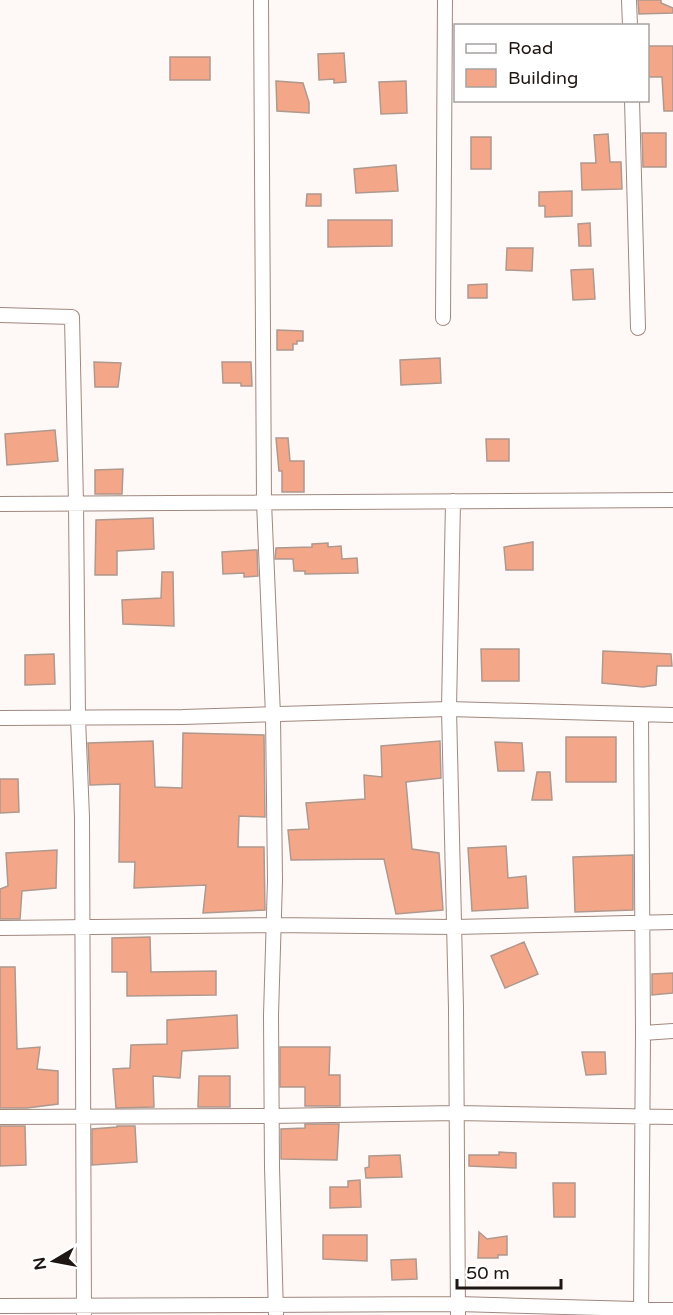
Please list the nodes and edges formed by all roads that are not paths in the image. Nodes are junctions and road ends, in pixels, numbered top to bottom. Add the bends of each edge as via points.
1 (261, 0) edge
2 (446, 0) edge
3 (629, 0) edge
4 (630, 24) edge
5 (632, 102) edge
6 (0, 315) edge
7 (443, 318) dead end
8 (638, 328) dead end
9 (673, 500) edge
10 (453, 501) junction
11 (264, 502) junction
12 (0, 504) edge
13 (76, 504) junction
14 (449, 709) junction
15 (273, 715) junction
16 (641, 715) junction
17 (673, 715) edge
18 (0, 718) edge
19 (78, 718) junction
20 (642, 922) junction
21 (673, 922) edge
22 (81, 926) junction
23 (273, 926) junction
24 (454, 927) junction
25 (0, 928) edge
26 (673, 1030) edge
27 (643, 1033) junction
28 (457, 1113) junction
29 (0, 1116) edge
30 (83, 1116) junction
31 (272, 1116) junction
32 (643, 1116) junction
33 (673, 1117) edge
34 (0, 1306) edge
35 (84, 1310) edge
36 (276, 1310) edge
37 (458, 1310) edge
38 (673, 1310) edge
39 (641, 1312) edge

1 - 11 street
2 - 7 street
3 - 4 street
5 - 8 street
6 - 13 street via 72,317
9 - 10 street
10 - 11 street
10 - 14 street
11 - 13 street
11 - 15 street
12 - 13 street
13 - 19 street
14 - 15 street
14 - 16 street
14 - 24 street
15 - 19 street
15 - 23 street
16 - 17 street
16 - 20 street
18 - 19 street
19 - 22 street
20 - 21 street
20 - 24 street
20 - 27 street
22 - 23 street
22 - 25 street
22 - 30 street
23 - 24 street
23 - 31 street
24 - 28 street
26 - 27 street
27 - 32 street
28 - 31 street
28 - 32 street
28 - 37 street
29 - 30 street
30 - 31 street
30 - 35 street
31 - 36 street
32 - 33 street
32 - 39 street
34 - 35 street
35 - 36 street
36 - 37 street
37 - 39 street
38 - 39 street

